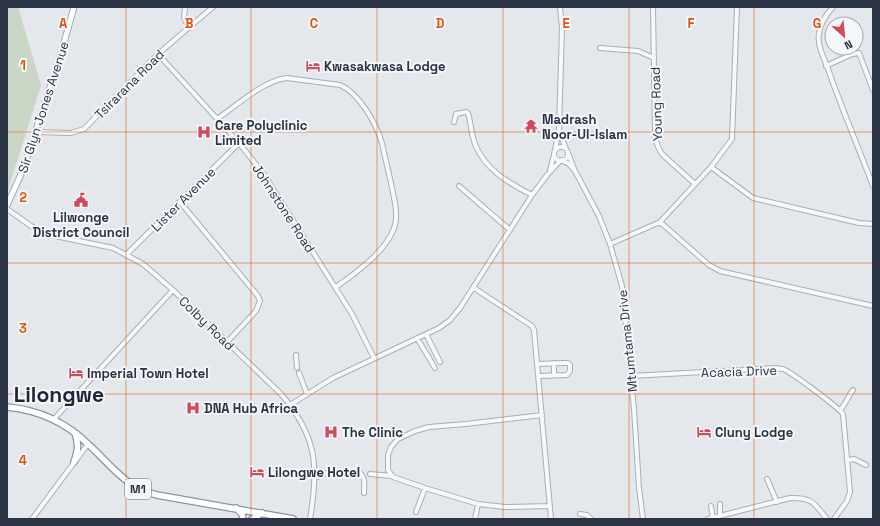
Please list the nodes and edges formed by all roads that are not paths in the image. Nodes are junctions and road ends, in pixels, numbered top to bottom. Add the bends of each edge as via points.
1 (74, 7) edge
2 (185, 7) edge
3 (213, 7) edge
4 (560, 7) edge
5 (653, 7) edge
6 (737, 7) edge
7 (833, 7) edge
8 (188, 28) junction
9 (600, 48) dead end
10 (158, 54) junction
11 (654, 58) junction
12 (826, 66) junction
13 (873, 90) edge
14 (217, 119) junction
15 (454, 122) dead end
16 (559, 129) junction
17 (35, 132) junction
18 (239, 143) junction
19 (567, 151) junction
20 (554, 153) junction
21 (561, 160) junction
22 (711, 167) junction
23 (575, 171) junction
24 (548, 174) junction
25 (695, 184) junction
26 (459, 186) dead end
27 (873, 186) edge
28 (532, 195) junction
29 (180, 202) junction
30 (7, 204) edge
31 (7, 209) edge
32 (660, 222) junction
33 (873, 224) edge
34 (510, 230) junction
35 (610, 244) junction
36 (127, 254) junction
37 (336, 287) junction
38 (474, 288) junction
39 (173, 290) junction
40 (873, 306) edge
41 (426, 334) junction
42 (416, 338) junction
43 (227, 342) junction
44 (296, 355) dead end
45 (374, 358) junction
46 (440, 362) dead end
47 (554, 363) junction
48 (538, 364) junction
49 (435, 368) dead end
50 (554, 375) junction
51 (538, 376) junction
52 (630, 376) junction
53 (853, 390) dead end
54 (307, 394) junction
55 (290, 405) junction
56 (7, 407) edge
57 (840, 410) junction
58 (542, 415) junction
59 (54, 419) junction
60 (75, 432) junction
61 (88, 444) junction
62 (848, 460) junction
63 (74, 462) junction
64 (866, 465) dead end
65 (370, 474) dead end
66 (393, 477) junction
67 (315, 478) junction
68 (767, 479) dead end
69 (425, 488) junction
70 (364, 493) dead end
71 (776, 502) junction
72 (478, 504) junction
73 (720, 504) dead end
74 (550, 506) junction
75 (711, 506) dead end
76 (236, 508) junction
77 (249, 511) junction
78 (416, 512) dead end
79 (262, 513) junction
80 (580, 514) dead end
81 (720, 516) junction
82 (713, 518) junction
83 (32, 519) edge
84 (244, 519) edge
85 (251, 519) edge
86 (294, 519) edge
87 (310, 519) edge
88 (475, 519) edge
89 (551, 519) edge
90 (591, 519) edge
91 (643, 519) edge
92 (708, 519) edge
93 (827, 519) edge
94 (834, 519) edge

1 - 17 main road, Sir Glyn Jones Avenue
2 - 8 street via 184,18
3 - 8 street, Tsirarana Road
4 - 16 street via 562,28
5 - 11 street, Young Road
6 - 22 street via 732,139
7 - 12 street via 823,20 818,34
8 - 10 street, Tsirarana Road
9 - 11 street via 638,51
10 - 14 street, Johnstone Road
10 - 17 street, Tsirarana Road via 84,129 71,133
11 - 25 street, Young Road via 656,143 663,155
12 - 13 street via 859,53
12 - 27 street
14 - 18 street, Johnstone Road
14 - 37 street via 269,83 287,78 345,87 353,93 371,118 382,143 396,208 396,222 391,235 371,259
15 - 28 street via 456,114 466,112 474,142 484,160 500,177
16 - 19 street, Mtumtama Drive
16 - 20 street
17 - 30 main road, Sir Glyn Jones Avenue via 23,170
18 - 29 street, Lister Avenue
18 - 37 street, Johnstone Road via 265,176
19 - 20 street via 564,147 558,147
19 - 21 street via 565,159
19 - 23 street, Mtumtama Drive
20 - 21 street via 557,159
20 - 24 street
21 - 23 street
21 - 24 street
22 - 25 street
22 - 33 street via 753,198
23 - 35 street, Mtumtama Drive via 599,216
24 - 28 street
25 - 32 street
26 - 34 street
28 - 34 street
29 - 36 street, Lister Avenue
29 - 43 street via 260,301 256,311
31 - 36 street, Colby Road via 31,226 48,234 106,246
32 - 35 street
32 - 40 street via 709,266 720,271
34 - 38 street
35 - 52 street, Mtumtama Drive via 622,286
36 - 39 street, Colby Road via 150,268
37 - 45 street, Johnstone Road
38 - 41 street via 450,320
38 - 48 street via 532,326
39 - 43 street, Colby Road
39 - 59 street
41 - 42 street
41 - 46 street
42 - 45 street
42 - 49 street
43 - 55 street, Colby Road
44 - 54 street via 298,371
45 - 54 street
47 - 48 street
47 - 50 street
47 - 50 street via 570,365 567,374
48 - 51 street
50 - 51 street
51 - 58 street
52 - 57 street, Acacia Drive via 781,369
52 - 91 street, Mtumtama Drive
53 - 57 street via 845,406
54 - 55 street
55 - 67 street, Colby Road via 308,437 315,462
56 - 59 highway, M1 via 35,411
57 - 62 street via 844,419
58 - 66 street via 429,427 408,434 398,439 389,451 388,470
58 - 74 street
59 - 60 highway, M1
60 - 61 highway, M1
60 - 63 highway via 78,451
61 - 63 street
61 - 76 highway, M1 via 119,476 142,491
62 - 64 street via 854,459
62 - 94 street via 850,492 846,503
63 - 83 street
65 - 66 street
66 - 69 street
67 - 70 street via 326,473 360,473 364,480
67 - 87 street, Colby Road
68 - 71 street
69 - 72 street
69 - 78 street
71 - 81 street
71 - 93 street via 802,498 817,507
72 - 74 street via 505,507
72 - 88 street
73 - 81 street
74 - 89 street
75 - 82 street
76 - 77 highway, M1
76 - 84 highway
77 - 79 highway, M1
77 - 84 main road
77 - 85 main road
79 - 85 highway
79 - 86 highway, M1
80 - 90 street
81 - 82 street
82 - 92 street

